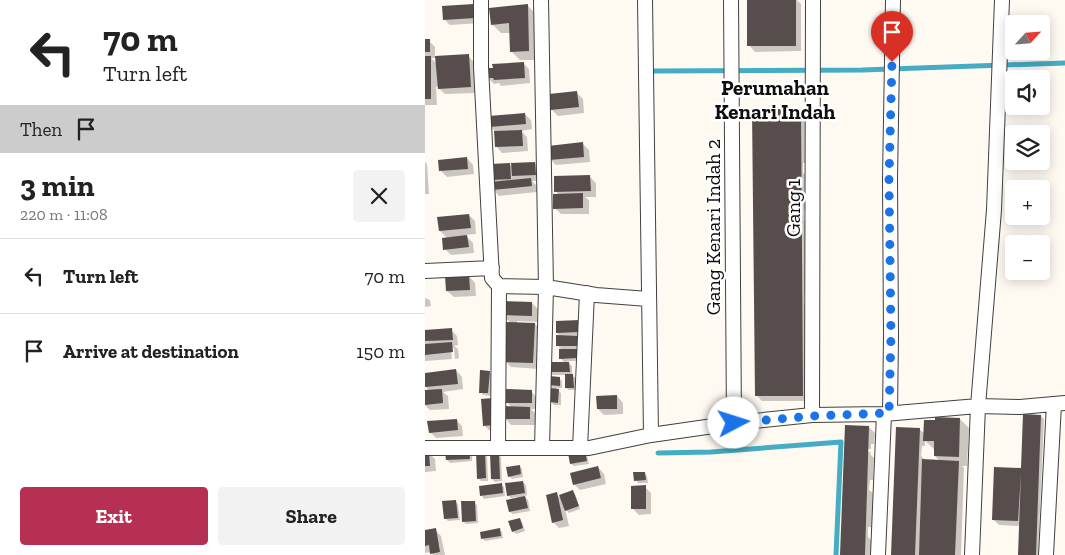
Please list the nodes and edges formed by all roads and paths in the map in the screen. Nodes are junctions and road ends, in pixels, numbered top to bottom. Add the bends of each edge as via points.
1 (481, 0) edge
2 (541, 0) edge
3 (645, 0) edge
4 (731, 0) edge
5 (813, 0) edge
6 (893, 0) edge
7 (1002, 0) edge
8 (492, 268) junction
9 (425, 271) edge
10 (499, 286) junction
11 (546, 286) junction
12 (587, 293) junction
13 (648, 298) junction
14 (1060, 404) edge
15 (979, 406) junction
16 (887, 413) junction
17 (812, 416) junction
18 (734, 423) junction
19 (651, 435) junction
20 (499, 447) junction
21 (425, 448) edge
22 (542, 448) junction
23 (580, 448) junction
24 (878, 555) edge
25 (972, 555) edge
26 (1046, 555) edge

1 - 8 street via 481,67
2 - 11 street
3 - 13 street
4 - 18 street, Gang Kenari Indah 2
5 - 17 street, Gang 1
6 - 16 street via 889,179 891,336
7 - 15 street via 994,210
8 - 9 street
8 - 10 street via 492,278
10 - 11 street
10 - 20 street
11 - 12 street
11 - 22 street
12 - 13 street
12 - 23 street
13 - 19 street
14 - 15 street
14 - 26 street
15 - 16 street
15 - 25 street
16 - 17 street
16 - 24 street
17 - 18 street
18 - 19 street
19 - 23 street
20 - 21 street
20 - 22 street
22 - 23 street

